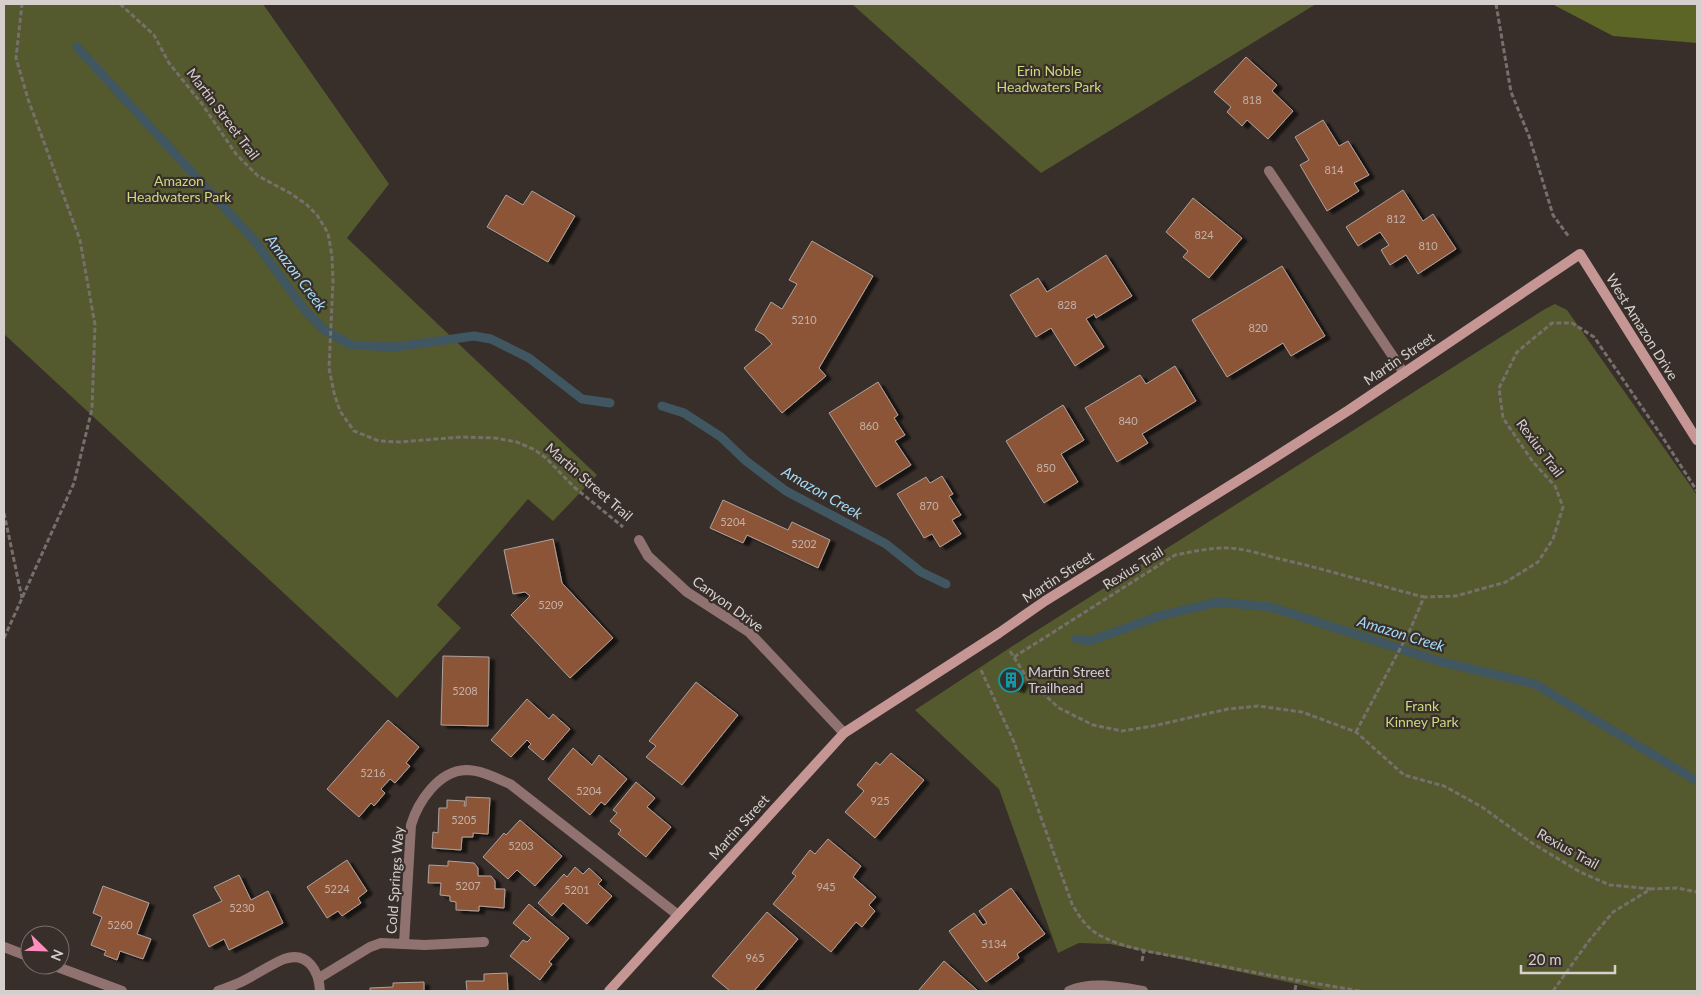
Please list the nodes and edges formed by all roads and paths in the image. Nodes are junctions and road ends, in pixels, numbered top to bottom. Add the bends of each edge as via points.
1 (22, 4) edge
2 (120, 4) edge
3 (1496, 4) edge
4 (1268, 171) dead end
5 (1580, 254) junction
6 (1404, 373) junction
7 (1697, 440) edge
8 (1697, 491) edge
9 (4, 514) edge
10 (639, 540) joint
11 (1424, 597) junction
12 (22, 599) junction
13 (999, 633) junction
14 (4, 638) edge
15 (1014, 658) junction
16 (981, 669) dead end
17 (1356, 732) junction
18 (844, 733) junction
19 (1651, 889) junction
20 (1697, 892) edge
21 (678, 915) junction
22 (484, 942) dead end
23 (404, 944) junction
24 (4, 947) edge
25 (1144, 950) junction
26 (20, 953) edge
27 (1142, 961) dead end
28 (70, 972) edge
29 (319, 978) junction
30 (1297, 980) junction
31 (1295, 990) edge
32 (122, 991) edge
33 (218, 991) edge
34 (320, 991) edge
35 (609, 991) edge
36 (1069, 991) edge
37 (1143, 991) edge
38 (1360, 991) edge
39 (1553, 991) edge

1 - 12 path via 16,58 80,240 95,325 92,409 74,483
2 - 10 path, Martin Street Trail via 154,35 169,63 236,154 258,176 306,204 328,233 332,256 329,368 340,411 354,431 378,441 462,437 517,442 546,458 587,498
3 - 5 path via 1511,92 1529,136 1553,215
4 - 6 street
5 - 6 street, Martin Street
5 - 7 street, West Amazon Drive
6 - 13 street, Martin Street
8 - 11 path, Rexius Trail via 1594,337 1572,323 1552,323 1517,352 1499,388 1503,418 1533,462 1555,486 1562,507 1553,539 1538,562 1506,582 1456,596
9 - 12 path
10 - 18 street, Canyon Drive via 648,556 687,592 749,632
11 - 15 path, Rexius Trail via 1244,550 1202,550 1175,555
11 - 17 path
12 - 14 path
13 - 15 path, Rexius Trail
13 - 18 street, Martin Street
15 - 17 path, Rexius Trail via 1029,680 1059,708 1093,725 1122,731 1258,706 1302,712
16 - 25 path via 1014,742 1078,916 1101,936
17 - 19 path, Rexius Trail via 1404,776 1444,786 1482,807 1580,872 1610,884
18 - 21 street, Martin Street
19 - 20 path, Rexius Trail via 1677,888
19 - 39 path, Rexius Trail via 1613,912
21 - 23 street, Cold Springs Way via 510,784 465,770 442,779 422,800 410,825
21 - 35 street, Martin Street
22 - 23 street
23 - 29 street, Cold Springs Way via 381,943 370,947
24 - 26 street
25 - 27 path
25 - 30 path
28 - 32 street
29 - 33 street via 311,964 294,957
29 - 34 street
30 - 31 path
30 - 38 path
36 - 37 street via 1102,985

